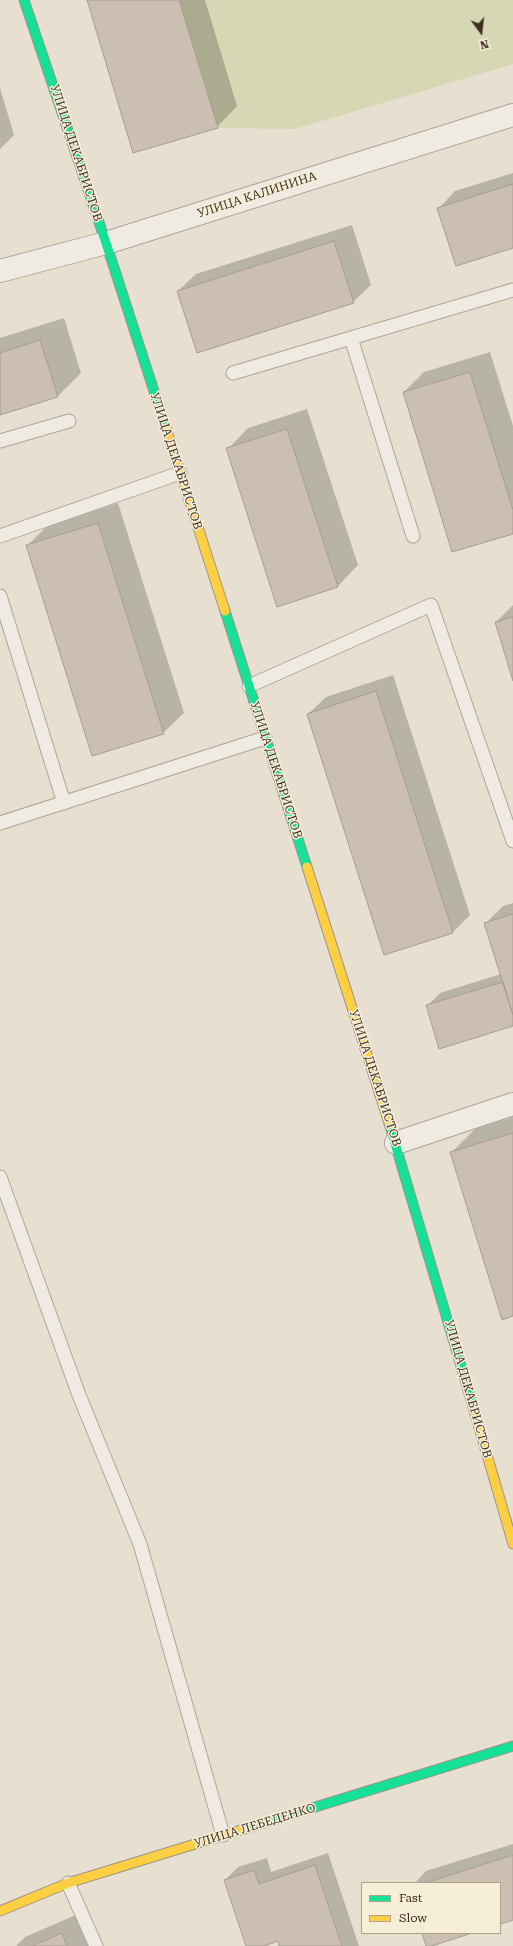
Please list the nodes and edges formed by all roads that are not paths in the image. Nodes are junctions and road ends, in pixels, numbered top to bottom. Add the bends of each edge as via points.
1 (24, 0) edge
2 (513, 115) edge
3 (106, 243) junction
4 (0, 271) edge
5 (513, 290) edge
6 (351, 338) junction
7 (233, 374) dead end
8 (68, 421) dead end
9 (0, 441) edge
10 (180, 473) junction
11 (0, 536) edge
12 (413, 536) dead end
13 (0, 596) edge
14 (249, 686) junction
15 (265, 738) junction
16 (64, 803) junction
17 (0, 823) edge
18 (513, 841) edge
19 (513, 1104) edge
20 (396, 1142) junction
21 (0, 1177) edge
22 (513, 1544) edge
23 (513, 1746) edge
24 (223, 1835) junction
25 (68, 1883) junction
26 (0, 1911) edge
27 (96, 1946) edge

1 - 3 main road, УЛИЦА ДЕКАБРИСТОВ
2 - 3 street, УЛИЦА КАЛИНИНА
3 - 4 street, УЛИЦА КАЛИНИНА
3 - 10 main road, УЛИЦА ДЕКАБРИСТОВ
5 - 6 lane
6 - 7 lane
6 - 12 lane
8 - 9 lane
10 - 11 lane
10 - 14 main road, УЛИЦА ДЕКАБРИСТОВ
13 - 16 lane
14 - 15 main road, УЛИЦА ДЕКАБРИСТОВ
14 - 18 lane via 431,605
15 - 16 lane
15 - 20 main road, УЛИЦА ДЕКАБРИСТОВ
16 - 17 lane
19 - 20 street
20 - 22 main road, УЛИЦА ДЕКАБРИСТОВ
21 - 24 lane via 79,1395 140,1544
23 - 24 main road, УЛИЦА ЛЕБЕДЕНКО
24 - 25 main road, УЛИЦА ЛЕБЕДЕНКО
25 - 26 main road, УЛИЦА ЛЕБЕДЕНКО
25 - 27 lane

